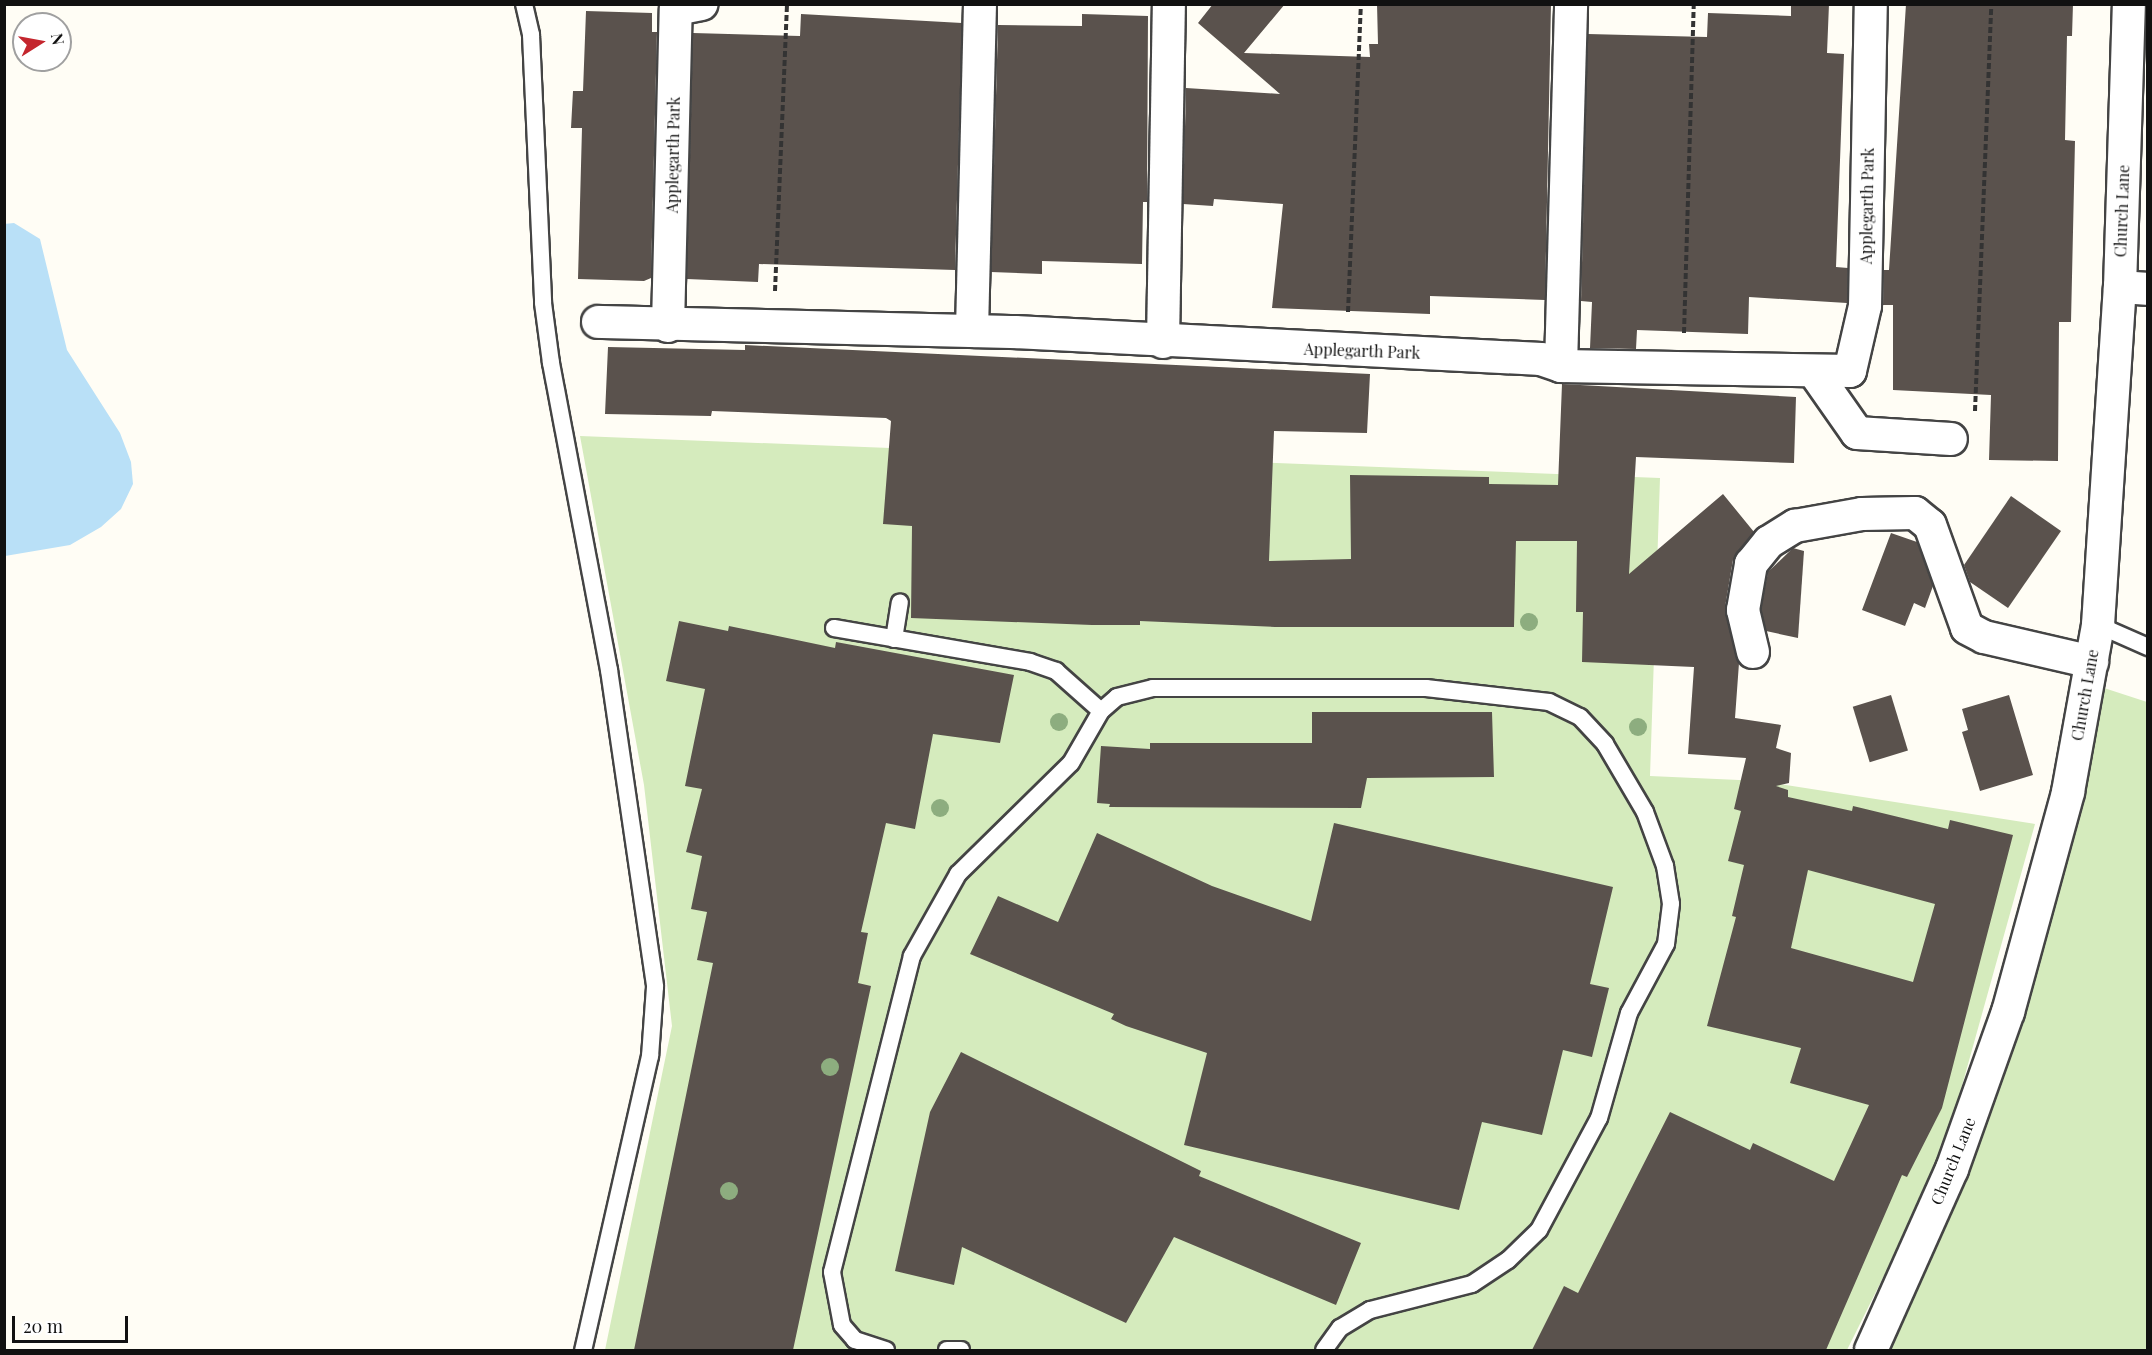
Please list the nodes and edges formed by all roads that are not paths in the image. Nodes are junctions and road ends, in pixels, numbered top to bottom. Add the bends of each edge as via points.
1 (524, 4) edge
2 (702, 4) edge
3 (980, 4) edge
4 (1170, 4) edge
5 (1571, 4) edge
6 (1871, 4) edge
7 (2129, 4) edge
8 (2134, 288) edge
9 (598, 322) dead end
10 (668, 326) junction
11 (972, 331) junction
12 (1163, 342) junction
13 (1561, 366) junction
14 (1815, 374) junction
15 (1951, 439) road end
16 (900, 602) dead end
17 (2098, 625) junction
18 (834, 628) dead end
19 (894, 639) junction
20 (2148, 647) edge
21 (1753, 652) dead end
22 (2092, 662) junction
23 (1101, 711) junction
24 (583, 1350) edge
25 (886, 1350) edge
26 (947, 1350) edge
27 (961, 1350) edge
28 (1324, 1350) edge
29 (1871, 1350) edge

1 - 24 lane via 531,35 550,353 609,670 655,987 650,1056
2 - 10 street, Applegarth Park via 676,9
3 - 11 street
4 - 12 street
5 - 13 street
6 - 14 street, Applegarth Park via 1865,306 1850,371
7 - 8 street, Church Lane
8 - 17 street, Church Lane
9 - 10 street, Applegarth Park
10 - 11 street, Applegarth Park
11 - 12 street, Applegarth Park
12 - 13 street, Applegarth Park via 1541,359
13 - 14 street, Applegarth Park
14 - 15 street via 1857,433
16 - 19 lane
17 - 20 lane
17 - 22 street, Church Lane
18 - 19 lane
19 - 23 lane via 1030,662 1056,671
21 - 22 street via 1743,610 1751,564 1769,542 1795,526 1862,514 1915,513 1930,525 1967,628 1984,637
22 - 29 street, Church Lane via 2068,792 2008,1012 1952,1169
23 - 25 lane via 1071,764 958,874 912,956 832,1272 842,1325 855,1340
23 - 28 lane via 1117,697 1153,688 1426,688 1549,702 1580,717 1605,744 1645,812 1665,866 1671,904 1666,944 1629,1012 1599,1118 1539,1230 1508,1260 1472,1284 1370,1310 1340,1328
26 - 27 lane

